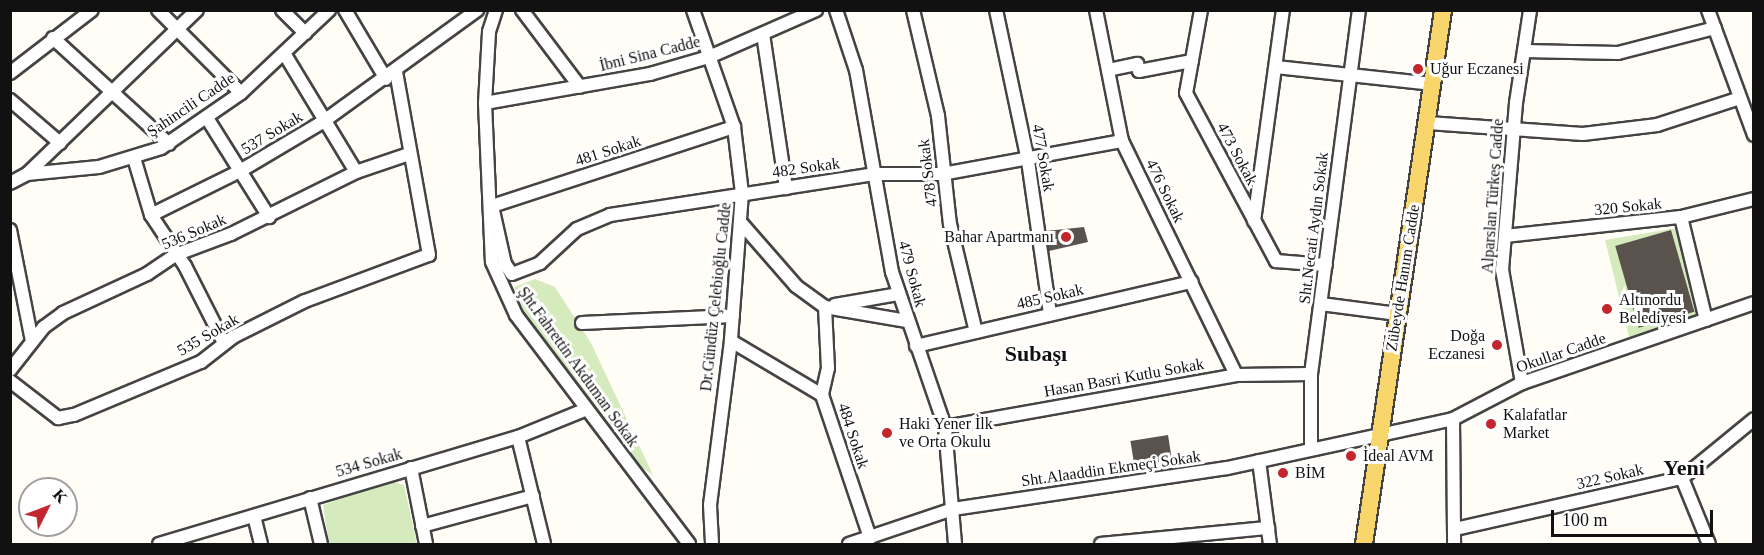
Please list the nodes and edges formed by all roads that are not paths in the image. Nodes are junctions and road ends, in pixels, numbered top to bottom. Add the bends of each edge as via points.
1 (92, 10) edge
2 (158, 10) edge
3 (197, 10) edge
4 (282, 10) edge
5 (329, 10) edge
6 (345, 10) edge
7 (477, 10) edge
8 (496, 10) edge
9 (522, 10) edge
10 (693, 10) edge
11 (816, 10) edge
12 (836, 10) edge
13 (913, 10) edge
14 (996, 10) edge
15 (1110, 10) edge
16 (1201, 10) edge
17 (1283, 10) edge
18 (1359, 10) edge
19 (1443, 10) edge
20 (1530, 10) edge
21 (1708, 10) edge
22 (1096, 12) edge
23 (796, 14) edge
24 (1715, 28) junction
25 (178, 30) junction
26 (305, 33) junction
27 (763, 34) junction
28 (53, 38) junction
29 (1524, 51) junction
30 (284, 53) junction
31 (709, 57) junction
32 (1192, 62) junction
33 (1276, 67) junction
34 (1108, 70) junction
35 (10, 73) edge
36 (395, 73) junction
37 (1349, 76) junction
38 (1433, 84) junction
39 (580, 87) junction
40 (116, 92) junction
41 (241, 93) junction
42 (1740, 98) junction
43 (10, 100) edge
44 (485, 103) junction
45 (207, 118) junction
46 (326, 119) junction
47 (1428, 123) junction
48 (734, 127) junction
49 (1513, 131) junction
50 (1754, 135) edge
51 (1122, 141) junction
52 (60, 143) junction
53 (169, 144) junction
54 (410, 154) junction
55 (134, 158) junction
56 (1028, 161) junction
57 (240, 171) junction
58 (356, 172) junction
59 (27, 174) junction
60 (874, 174) junction
61 (942, 174) junction
62 (10, 183) edge
63 (786, 188) junction
64 (742, 193) junction
65 (1754, 199) edge
66 (492, 206) junction
67 (151, 215) junction
68 (269, 217) junction
69 (1681, 218) junction
70 (1254, 221) junction
71 (742, 224) junction
72 (10, 230) edge
73 (1505, 236) junction
74 (175, 255) junction
75 (1326, 265) junction
76 (1192, 282) junction
77 (899, 294) junction
78 (1754, 303) edge
79 (1321, 304) junction
80 (825, 307) junction
81 (1050, 314) junction
82 (1397, 314) junction
83 (733, 316) junction
84 (1706, 320) junction
85 (908, 321) junction
86 (582, 323) dead end
87 (976, 332) junction
88 (33, 341) junction
89 (731, 341) junction
90 (224, 343) junction
91 (916, 346) junction
92 (10, 369) edge
93 (1311, 374) junction
94 (1236, 375) junction
95 (10, 381) edge
96 (1521, 382) junction
97 (822, 395) junction
98 (587, 409) junction
99 (1453, 419) junction
100 (1754, 419) edge
101 (945, 426) junction
102 (1381, 435) junction
103 (518, 436) junction
104 (1311, 450) junction
105 (1259, 461) junction
106 (411, 468) junction
107 (1682, 478) junction
108 (533, 496) junction
109 (310, 498) junction
110 (953, 509) junction
111 (254, 516) junction
112 (422, 526) junction
113 (1268, 528) junction
114 (1455, 529) junction
115 (870, 538) junction
116 (159, 544) edge
117 (261, 544) edge
118 (321, 544) edge
119 (426, 544) edge
120 (543, 544) edge
121 (689, 544) edge
122 (712, 544) edge
123 (849, 544) edge
124 (955, 544) edge
125 (1101, 544) edge
126 (1270, 544) edge
127 (1364, 544) edge
128 (1454, 544) edge
129 (1709, 544) edge

1 - 28 street
2 - 25 street
3 - 25 street
4 - 26 street
5 - 26 street, Şahincili Cadde
6 - 36 street
7 - 36 street, 537 Sokak
8 - 44 street, Şht.Fahrettin Akduman Sokak via 489,32
9 - 39 street
10 - 31 street, Dr.Gündüz Çelebioğlu Cadde
11 - 23 street, İbni Sina Cadde
12 - 60 street, 479 Sokak via 856,70
13 - 61 street, 478 Sokak via 938,116
14 - 56 street, 477 Sokak
15 - 22 street
16 - 32 street, 473 Sokak
17 - 33 street
18 - 37 street, Sht.Necati Aydın Sokak
19 - 38 main road, Zübeyde Hanım Cadde
20 - 29 street, Alparslan Türkeş Cadde
21 - 24 street
22 - 34 street, 476 Sokak
23 - 27 street, İbni Sina Cadde
24 - 29 street via 1618,53
24 - 42 street
25 - 40 street
25 - 41 street
26 - 30 street, Şahincili Cadde
27 - 31 street, İbni Sina Cadde
27 - 63 street
28 - 35 street
28 - 40 street
29 - 49 street, Alparslan Türkeş Cadde
30 - 41 street, Şahincili Cadde
30 - 46 street
31 - 39 street, İbni Sina Cadde via 650,74
31 - 48 street, Dr.Gündüz Çelebioğlu Cadde
32 - 34 street via 1139,71 1137,64
32 - 70 street, 473 Sokak via 1186,93
33 - 37 street
33 - 70 street
34 - 51 street, 476 Sokak
36 - 46 street, 537 Sokak
36 - 54 street
37 - 38 street
37 - 75 street, Sht.Necati Aydın Sokak
38 - 47 main road, Zübeyde Hanım Cadde
39 - 44 street, İbni Sina Cadde
40 - 52 street
40 - 53 street
41 - 45 street, Şahincili Cadde
42 - 49 street via 1657,125 1583,134
42 - 50 street
43 - 52 street
44 - 66 street, Şht.Fahrettin Akduman Sokak
45 - 53 street, Şahincili Cadde
45 - 57 street
46 - 57 street, 537 Sokak
46 - 58 street
47 - 49 street
47 - 82 main road, Zübeyde Hanım Cadde
48 - 64 street, Dr.Gündüz Çelebioğlu Cadde
48 - 66 street, 481 Sokak
49 - 73 street, Alparslan Türkeş Cadde
51 - 56 street, 482 Sokak
51 - 76 street, 476 Sokak
52 - 59 street
53 - 55 street, Şahincili Cadde
54 - 58 street, 536 Sokak
54 - 90 street, 535 Sokak via 429,255 305,301
55 - 59 street, Şahincili Cadde
55 - 67 street
56 - 61 street, 482 Sokak
56 - 81 street, 477 Sokak
57 - 67 street, 537 Sokak
57 - 68 street
58 - 68 street, 536 Sokak
59 - 62 street, Şahincili Cadde
60 - 61 street, 482 Sokak
60 - 63 street, 482 Sokak
60 - 77 street, 479 Sokak
61 - 87 street, 478 Sokak
63 - 64 street, 482 Sokak
64 - 66 street, 482 Sokak via 610,214 577,229 540,263 512,274 505,264
64 - 71 street, Dr.Gündüz Çelebioğlu Cadde
65 - 69 street, 320 Sokak
66 - 98 street, Şht.Fahrettin Akduman Sokak via 490,251 501,288
67 - 74 street
68 - 74 street, 536 Sokak
69 - 73 street, 320 Sokak
69 - 84 street
70 - 75 street, 473 Sokak via 1276,261
71 - 80 street via 796,286
71 - 83 street, Dr.Gündüz Çelebioğlu Cadde
72 - 88 street
73 - 96 street, Alparslan Türkeş Cadde via 1502,270
74 - 88 street, 536 Sokak via 147,274 63,314
74 - 90 street
75 - 79 street, Sht.Necati Aydın Sokak
76 - 81 street, 485 Sokak
76 - 94 street, 476 Sokak
77 - 80 street
77 - 85 street, 479 Sokak
78 - 84 street, Okullar Cadde
79 - 82 street
79 - 93 street, Sht.Necati Aydın Sokak
80 - 85 street
80 - 97 street, 484 Sokak via 828,368
81 - 87 street, 485 Sokak
82 - 102 main road, Zübeyde Hanım Cadde
83 - 86 street
83 - 89 street, Dr.Gündüz Çelebioğlu Cadde
84 - 96 street, Okullar Cadde
85 - 91 street, 479 Sokak
87 - 91 street, 485 Sokak
88 - 92 street, 536 Sokak
89 - 97 street
89 - 122 street, Dr.Gündüz Çelebioğlu Cadde via 710,505
90 - 95 street, 535 Sokak via 201,363 65,418 45,411
91 - 101 street, 479 Sokak
93 - 94 street, Hasan Basri Kutlu Sokak
93 - 104 street, Sht.Necati Aydın Sokak
94 - 101 street, Hasan Basri Kutlu Sokak
96 - 99 street, Okullar Cadde
97 - 115 street, 484 Sokak
98 - 103 street, 534 Sokak
98 - 121 street, Şht.Fahrettin Akduman Sokak
99 - 102 street, Okullar Cadde
99 - 114 street
100 - 107 street, 322 Sokak
101 - 110 street, 479 Sokak
102 - 104 street, Sht.Alaaddin Ekmeçi Sokak
102 - 127 main road, Zübeyde Hanım Cadde
103 - 106 street, 534 Sokak
103 - 108 street
104 - 105 street, Sht.Alaaddin Ekmeçi Sokak
105 - 110 street, Sht.Alaaddin Ekmeçi Sokak
105 - 113 street
106 - 109 street, 534 Sokak
106 - 112 street
107 - 114 street, 322 Sokak
107 - 129 street
108 - 112 street
108 - 120 street
109 - 111 street, 534 Sokak
109 - 118 street
110 - 115 street, Sht.Alaaddin Ekmeçi Sokak
110 - 124 street, 479 Sokak
111 - 116 street, 534 Sokak
111 - 117 street
112 - 119 street
113 - 125 street
113 - 126 street
114 - 128 street
115 - 123 street, Sht.Alaaddin Ekmeçi Sokak

